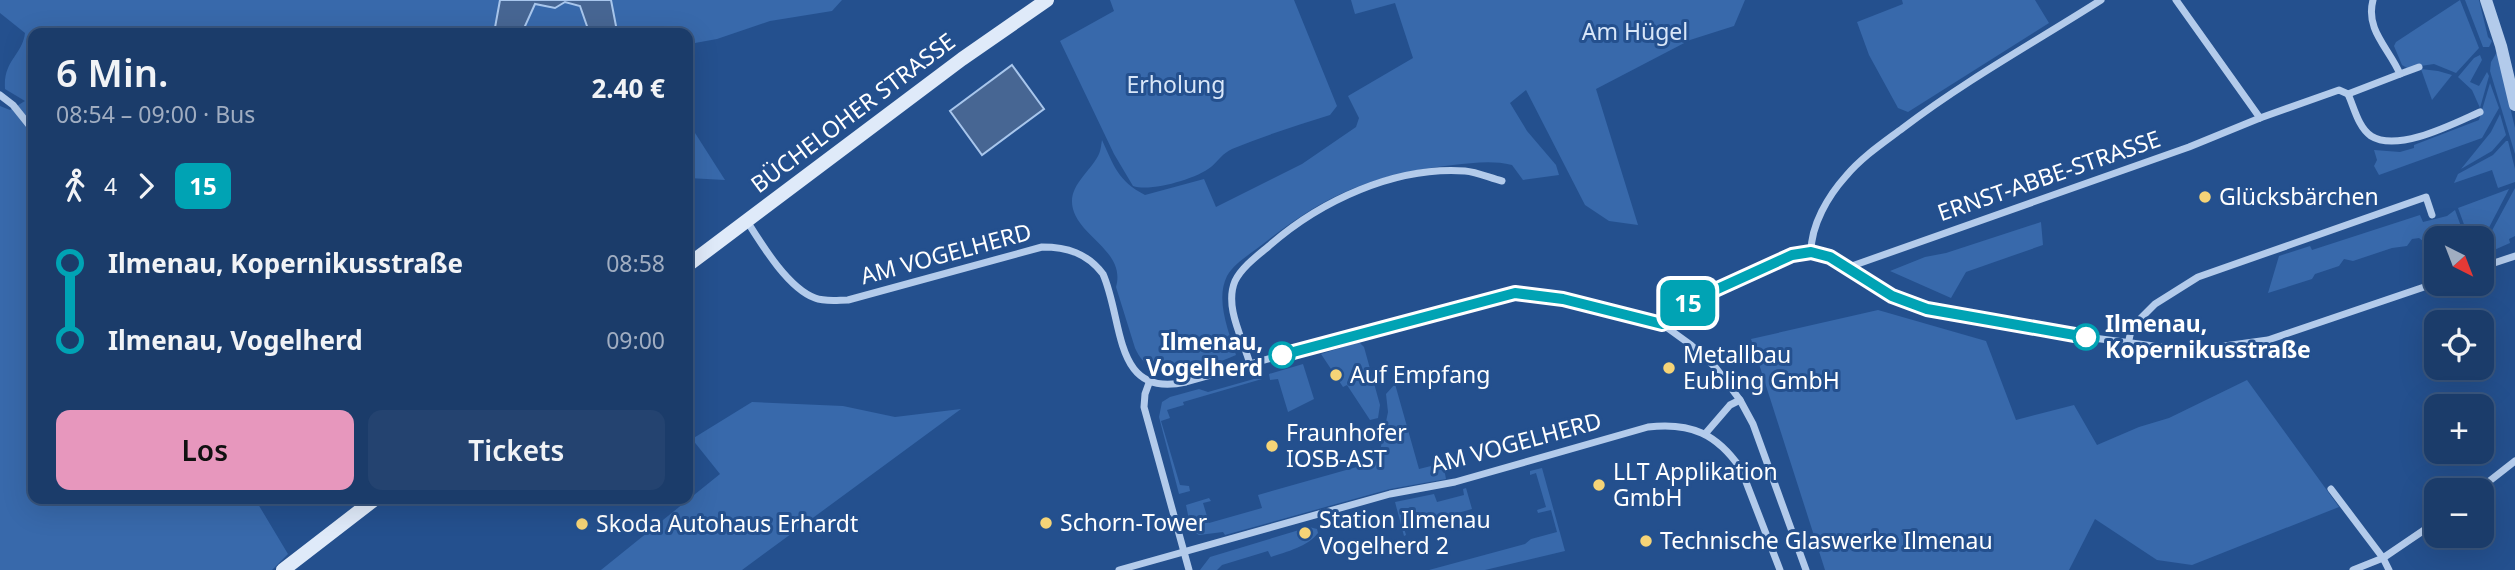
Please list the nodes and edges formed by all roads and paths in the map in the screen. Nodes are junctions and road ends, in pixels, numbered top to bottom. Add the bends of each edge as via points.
1 (1047, 0) edge
2 (2101, 0) edge
3 (2176, 0) edge
4 (2373, 0) edge
5 (2486, 0) edge
6 (2419, 67) dead end
7 (2400, 74) junction
8 (2348, 94) junction
9 (0, 95) edge
10 (2515, 105) edge
11 (2480, 112) dead end
12 (2260, 118) junction
13 (28, 124) edge
14 (1502, 181) dead end
15 (2432, 215) dead end
16 (746, 221) junction
17 (1811, 252) junction
18 (2515, 256) edge
19 (693, 261) edge
20 (2494, 263) edge
21 (1849, 267) junction
22 (2424, 287) edge
23 (1662, 324) junction
24 (2128, 344) junction
25 (1250, 364) junction
26 (1149, 383) junction
27 (1740, 400) junction
28 (1705, 434) junction
29 (2515, 461) edge
30 (2493, 478) edge
31 (2331, 489) dead end
32 (369, 504) edge
33 (2424, 530) edge
34 (1184, 551) junction
35 (2383, 558) junction
36 (283, 570) edge
37 (1119, 570) edge
38 (1189, 570) edge
39 (1780, 570) edge
40 (1806, 570) edge
41 (2353, 570) edge
42 (2389, 570) edge

1 - 16 main road, BÜCHELOHER STRASSE
2 - 17 street via 1937,102 1862,159 1821,213
3 - 12 street
4 - 7 street via 2374,33
5 - 10 street
6 - 7 street, ERNST-ABBE-STRASSE
7 - 8 street, ERNST-ABBE-STRASSE
8 - 11 street via 2362,127 2379,139 2429,134
8 - 12 street, ERNST-ABBE-STRASSE via 2339,90
9 - 13 street
12 - 21 street, ERNST-ABBE-STRASSE
14 - 25 street via 1468,171 1392,180 1318,210 1281,236 1234,282 1235,320
15 - 24 street via 2426,197 2198,277 2155,304 2137,322
16 - 19 main road, BÜCHELOHER STRASSE
16 - 26 street, AM VOGELHERD via 792,283 820,299 848,300 1042,247 1070,249 1088,258 1103,274 1134,372
17 - 21 street
17 - 23 street via 1792,255 1702,296 1680,307
18 - 20 street
21 - 24 street via 1892,296 1927,309
22 - 24 street via 2268,340 2186,349
23 - 25 street via 1563,299 1515,293
23 - 27 street via 1716,368
25 - 26 street via 1173,385
26 - 34 street via 1144,407
27 - 28 street
27 - 40 street
28 - 34 street, AM VOGELHERD via 1687,427 1648,427
28 - 39 street, AM VOGELHERD via 1720,443 1741,469
29 - 30 street
31 - 35 street
32 - 36 main road
33 - 35 street
34 - 37 street, AM VOGELHERD
34 - 38 street
35 - 41 street
35 - 42 street

